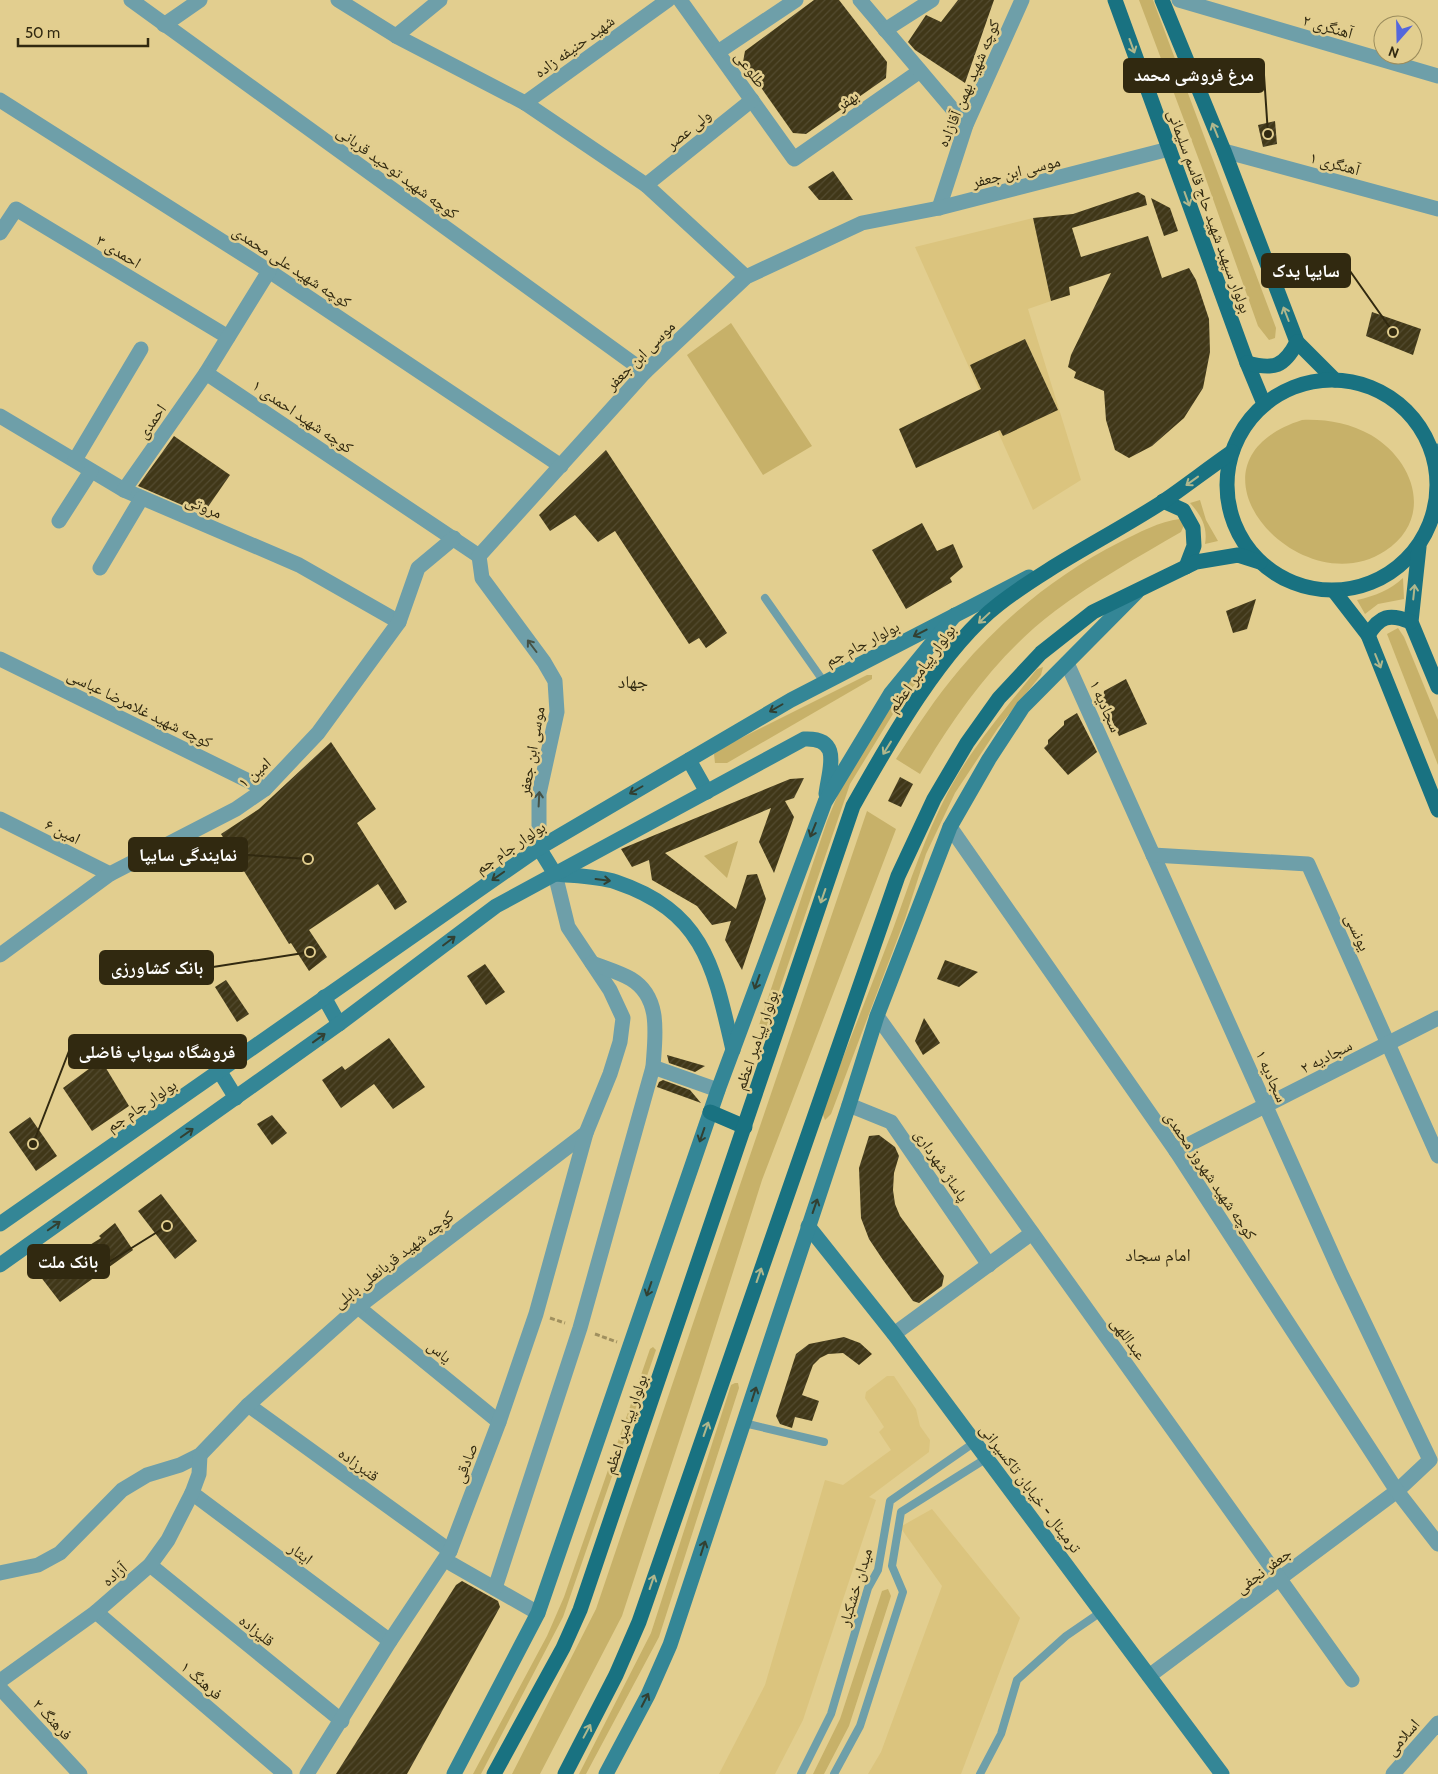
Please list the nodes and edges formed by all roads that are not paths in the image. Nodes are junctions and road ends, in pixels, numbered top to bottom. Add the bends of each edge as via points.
1 (131, 0) edge
2 (200, 0) edge
3 (338, 0) edge
4 (440, 0) edge
5 (668, 0) edge
6 (680, 0) edge
7 (796, 0) edge
8 (860, 0) edge
9 (932, 0) edge
10 (1022, 0) edge
11 (1115, 0) edge
12 (1162, 0) edge
13 (1180, 0) edge
14 (164, 25) junction
15 (886, 30) junction
16 (396, 36) junction
17 (718, 52) junction
18 (920, 70) junction
19 (1438, 76) edge
20 (0, 100) edge
21 (752, 100) junction
22 (526, 103) junction
23 (966, 125) junction
24 (1169, 149) junction
25 (1224, 151) junction
26 (794, 158) joint
27 (646, 185) junction
28 (939, 208) junction
29 (1438, 209) edge
30 (0, 233) edge
31 (269, 271) junction
32 (746, 277) junction
33 (228, 337) junction
34 (1297, 342) junction
35 (140, 349) dead end
36 (1247, 363) junction
37 (645, 372) junction
38 (206, 373) junction
39 (1335, 380) junction
40 (1264, 404) junction
41 (0, 416) edge
42 (1232, 452) junction
43 (1436, 452) edge
44 (75, 460) junction
45 (561, 466) junction
46 (91, 472) junction
47 (124, 490) junction
48 (141, 499) junction
49 (1163, 501) junction
50 (59, 521) dead end
51 (454, 538) junction
52 (1419, 546) junction
53 (1073, 555) junction
54 (479, 556) junction
55 (1260, 562) junction
56 (1186, 567) junction
57 (100, 568) dead end
58 (1139, 590) junction
59 (1334, 591) junction
60 (765, 598) dead end
61 (955, 615) junction
62 (398, 622) junction
63 (1411, 622) junction
64 (1368, 635) junction
65 (0, 658) edge
66 (1067, 663) junction
67 (824, 682) junction
68 (1438, 687) edge
69 (689, 760) junction
70 (265, 789) junction
71 (707, 792) junction
72 (825, 802) junction
73 (1438, 810) edge
74 (0, 819) edge
75 (950, 827) junction
76 (539, 848) junction
77 (1153, 855) junction
78 (110, 874) junction
79 (555, 874) junction
80 (0, 955) edge
81 (592, 963) junction
82 (324, 997) junction
83 (876, 1016) junction
84 (1438, 1018) edge
85 (339, 1024) junction
86 (1388, 1044) junction
87 (733, 1050) junction
88 (653, 1067) junction
89 (220, 1072) junction
90 (718, 1090) junction
91 (236, 1098) junction
92 (849, 1105) junction
93 (1266, 1106) junction
94 (710, 1112) junction
95 (745, 1127) junction
96 (586, 1133) junction
97 (1176, 1152) junction
98 (1438, 1156) edge
99 (0, 1224) edge
100 (808, 1226) junction
101 (1032, 1233) junction
102 (0, 1265) edge
103 (988, 1265) junction
104 (358, 1307) junction
105 (894, 1334) junction
106 (248, 1406) junction
107 (499, 1422) junction
108 (744, 1423) junction
109 (824, 1442) dead end
110 (975, 1442) junction
111 (200, 1455) junction
112 (987, 1458) junction
113 (1397, 1491) junction
114 (192, 1493) junction
115 (1438, 1544) edge
116 (451, 1557) junction
117 (150, 1565) junction
118 (0, 1572) edge
119 (1280, 1580) junction
120 (495, 1588) junction
121 (96, 1612) junction
122 (538, 1612) junction
123 (1101, 1612) junction
124 (390, 1641) junction
125 (1149, 1676) junction
126 (1352, 1680) dead end
127 (0, 1681) edge
128 (0, 1688) edge
129 (342, 1721) junction
130 (1438, 1723) edge
131 (80, 1774) edge
132 (285, 1774) edge
133 (306, 1774) edge
134 (454, 1774) edge
135 (494, 1774) edge
136 (564, 1774) edge
137 (606, 1774) edge
138 (801, 1774) edge
139 (834, 1774) edge
140 (980, 1774) edge
141 (1222, 1774) edge
142 (1393, 1774) edge

1 - 14 street, کوچه شهید توحید قربانی
2 - 14 street
3 - 16 street
4 - 16 street
5 - 22 street, شهید حنیفه زاده
6 - 17 street, طلوعی
7 - 17 street
8 - 15 street
9 - 15 street
10 - 23 street, کوچه شهید بهمن آقازاده
11 -> 24 main road, بولوار سپهبد شهید حاج قاسم سلیمانی
25 -> 12 main road, بولوار سپهبد شهید حاج قاسم سلیمانی
13 - 19 street, آهنگری ۲
14 - 37 street, کوچه شهید توحید قربانی
15 - 18 street
16 - 22 street
17 - 21 street, طلوعی
18 - 23 street
18 - 26 street, بهفر
20 - 31 street, کوچه شهید علی محمدی
21 - 26 street, طلوعی
21 - 27 street, ولی عصر
22 - 27 street
23 - 28 street, کوچه شهید بهمن آقازاده
24 - 28 street, موسی ابن جعفر
24 -> 36 main road, بولوار سپهبد شهید حاج قاسم سلیمانی
25 - 29 street, آهنگری ۱
34 -> 25 main road, بولوار سپهبد شهید حاج قاسم سلیمانی
27 - 32 street
28 - 32 street, موسی ابن جعفر via 862,223
30 - 33 street, احمدی ۳ via 16,210
31 - 33 street
31 - 45 street, کوچه شهید علی محمدی
32 - 37 street, موسی ابن جعفر
33 - 38 street
34 - 36 main road via 1290,356 1277,366
34 - 39 main road, بولوار سپهبد شهید حاج قاسم سلیمانی
35 - 44 street
36 - 40 main road, بولوار سپهبد شهید حاج قاسم سلیمانی
37 - 45 street, موسی ابن جعفر
38 - 47 street, احمدی
38 - 51 street, کوچه شهید احمدی ۱
39 - 40 main road via 1310,382 1286,390
39 - 43 main road via 1367,386 1396,401 1418,424
40 - 42 main road via 1245,426
41 - 44 street, مروتی
42 -> 49 main road, بولوار پیامبر اعظم
42 - 55 main road via 1226,482 1230,511 1241,539
43 - 52 main road via 1438,485 1433,517
44 - 46 street, مروتی
45 - 54 street, موسی ابن جعفر
46 - 47 street, مروتی
46 - 50 street
47 - 48 street, مروتی
48 - 57 street
48 - 62 street, مروتی via 299,565
49 - 53 main road, بولوار پیامبر اعظم
49 - 56 main road via 1183,510 1193,528 1194,546
51 - 54 street, کوچه شهید احمدی ۱
51 - 62 street, امین ۱ via 418,568
52 - 59 main road via 1396,570 1366,586
63 -> 52 main road
53 - 61 main road, بولوار جام جم
53 -> 95 main road, بولوار پیامبر اعظم via 999,604 975,626 909,711 873,770 854,806
76 -> 54 street, موسی ابن جعفر via 538,794 557,712 555,680 482,578
55 - 56 main road via 1238,555 1196,562
55 - 59 main road via 1298,585
56 - 58 main road
58 - 66 main road
136 -> 58 main road via 616,1675 639,1622 898,876 934,799 967,743 1000,698 1041,653 1092,612
59 - 64 main road
60 - 67 lane
61 -> 67 main road, بولوار جام جم
61 - 72 main road, بولوار پیامبر اعظم via 890,693
62 - 70 street, امین ۱ via 318,733
63 - 64 main road via 1387,617 1376,622
63 - 68 main road
64 -> 73 main road
65 - 70 street, کوچه شهید غلامرضا عباسی
66 - 75 main road via 1023,707 988,759
66 - 77 street, سجادیه ۱
67 -> 69 main road, بولوار جام جم
69 - 71 main road
69 -> 76 main road, بولوار جام جم
70 - 78 street, امین ۱ via 236,809
71 - 72 main road via 804,739 817,738 827,744 832,754
71 - 79 main road
72 -> 87 main road, بولوار پیامبر اعظم
74 - 78 street, امین ۶
75 - 83 main road
75 - 97 street, کوچه شهید شهروز محمدی
76 - 79 main road
76 -> 82 main road, بولوار جام جم
77 - 86 street, یونسی via 1308,864
77 - 93 street, سجادیه ۱
78 - 80 street, امین ۱
79 - 81 street via 568,927
85 -> 79 main road via 496,906
79 -> 87 main road via 614,882 647,896 674,913 694,932 718,986
81 - 88 street via 632,980 651,1000 655,1023
81 - 96 street via 623,1018 620,1042 610,1074
82 - 85 main road
82 - 89 main road, بولوار جام جم
83 - 92 main road
83 - 101 street, عبداللهی
84 - 86 street, سجادیه ۲
91 -> 85 main road
86 - 93 street, سجادیه ۲
86 - 98 street, یونسی
87 - 90 main road, بولوار پیامبر اعظم
88 - 90 street
88 - 120 street via 580,1328
89 - 91 main road
89 - 99 main road, بولوار جام جم
90 - 94 main road, بولوار پیامبر اعظم
102 -> 91 main road
100 -> 92 main road
92 - 103 street, پاساژ شهرداری via 891,1122
93 - 97 street, سجادیه ۲
93 - 113 street, سجادیه ۱ via 1341,1274 1430,1460
94 - 95 main road
94 -> 122 main road, بولوار پیامبر اعظم
95 - 135 main road, بولوار پیامبر اعظم via 580,1610 563,1648
96 - 104 street, کوچه شهید قربانعلی بابلی
96 - 107 street, صادقی via 536,1314
97 - 113 street, کوچه شهید شهروز محمدی
100 - 105 main road, ترمینال - خیابان تاکسیرانی
108 -> 100 main road
101 - 103 street
101 - 119 street, عبداللهی
103 - 105 street
104 - 106 street, کوچه شهید قربانعلی بابلی
104 - 107 street, یاس
105 - 110 main road, ترمینال - خیابان تاکسیرانی
106 - 111 street, کوچه شهید قربانعلی بابلی
106 - 116 street, قنبرزاده
107 - 116 street, صادقی
108 - 109 lane
137 -> 108 main road via 670,1646
110 - 112 main road, ترمینال - خیابان تاکسیرانی
110 - 138 lane, میدان خشکبار via 890,1501 878,1570 868,1588 831,1714
111 - 114 street, آزاده via 199,1474
111 - 118 street, کوچه شهید قربانعلی بابلی via 180,1465 147,1474 122,1490 60,1553 38,1565
112 - 123 main road, ترمینال - خیابان تاکسیرانی
112 - 139 lane, میدان خشکبار via 902,1512 892,1566 902,1592 860,1726
113 - 115 street, کوچه شهید شهروز محمدی
113 - 119 street, جعفر نجفی
114 - 117 street, آزاده via 168,1540
114 - 124 street, ایثار
116 - 120 street, قنبرزاده
116 - 124 street, صادقی
117 - 121 street, آزاده
117 - 129 street, قلیزاده
119 - 125 street, جعفر نجفی
119 - 126 street, عبداللهی
120 - 122 street, قنبرزاده
121 - 127 street, آزاده
121 - 132 street, فرهنگ ۱
122 - 134 main road, بولوار پیامبر اعظم
123 - 125 main road, ترمینال - خیابان تاکسیرانی
123 - 140 lane via 1066,1636 1017,1680 1001,1734
124 - 129 street, صادقی
125 - 141 main road, ترمینال - خیابان تاکسیرانی
128 - 131 street, فرهنگ ۲
129 - 133 street, صادقی
130 - 142 street, اسلامی

